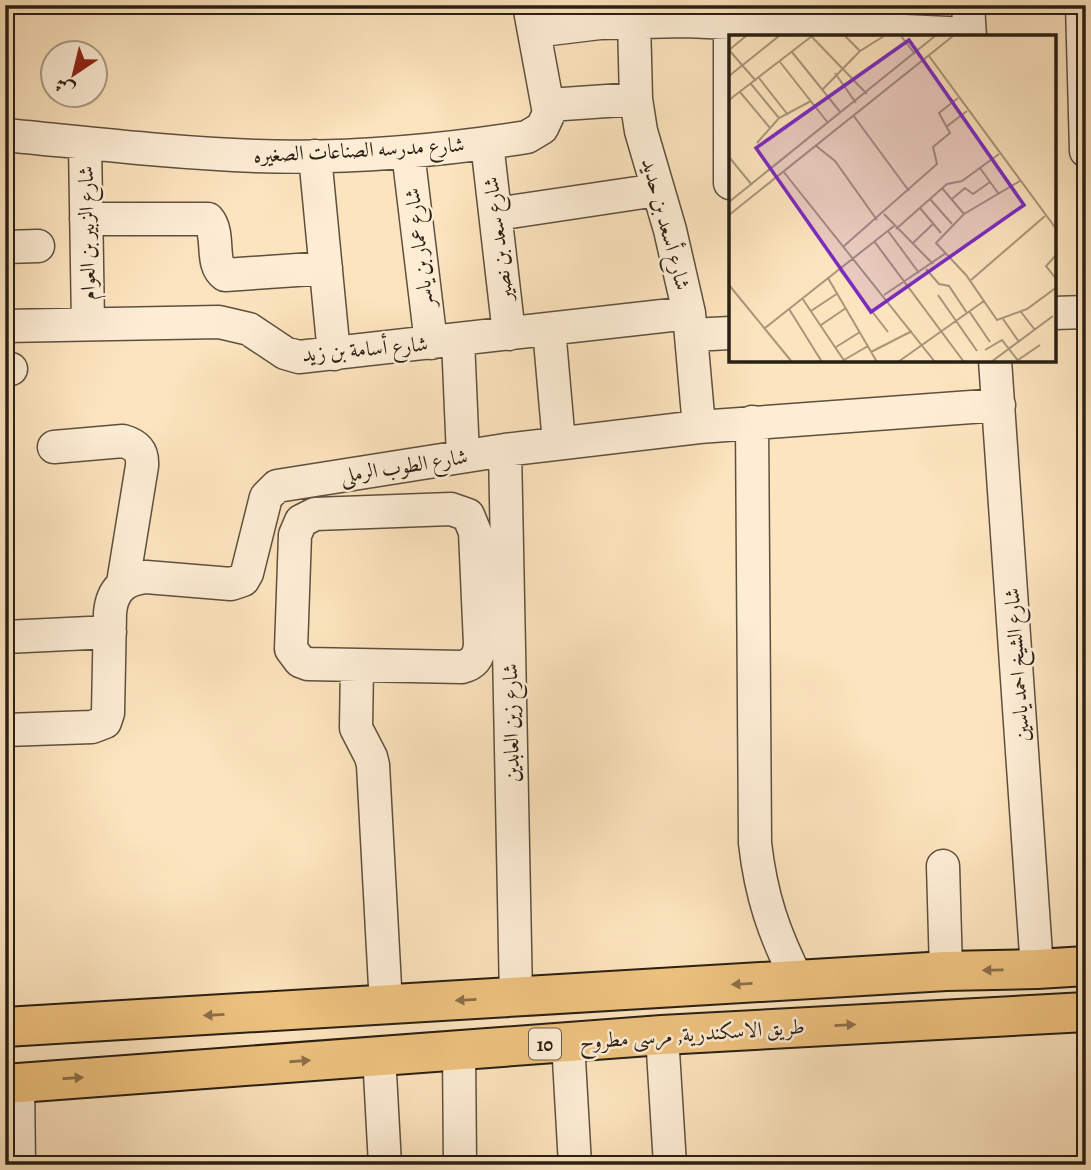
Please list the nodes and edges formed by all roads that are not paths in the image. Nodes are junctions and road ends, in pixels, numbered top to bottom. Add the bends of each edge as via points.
1 (1082, 5) edge
2 (684, 13) edge
3 (531, 18) edge
4 (634, 22) junction
5 (821, 23) edge
6 (730, 24) junction
7 (969, 25) edge
8 (730, 35) edge
9 (636, 99) junction
10 (549, 105) junction
11 (5, 135) edge
12 (85, 142) junction
13 (487, 143) junction
14 (1086, 151) edge
15 (408, 152) junction
16 (315, 156) junction
17 (657, 190) junction
18 (496, 214) junction
19 (86, 219) junction
20 (38, 246) dead end
21 (5, 247) edge
22 (326, 268) junction
23 (1086, 312) edge
24 (1056, 313) edge
25 (88, 324) junction
26 (690, 324) junction
27 (5, 326) edge
28 (550, 329) junction
29 (729, 333) edge
30 (509, 334) junction
31 (444, 342) junction
32 (334, 354) junction
33 (995, 362) edge
34 (999, 405) junction
35 (752, 422) junction
36 (699, 427) junction
37 (559, 443) junction
38 (54, 447) dead end
39 (505, 450) junction
40 (463, 456) junction
41 (123, 583) junction
42 (110, 632) junction
43 (5, 637) edge
44 (357, 666) junction
45 (5, 730) edge
46 (943, 866) dead end
47 (1086, 966) edge
48 (1037, 970) junction
49 (946, 971) junction
50 (798, 981) junction
51 (516, 997) junction
52 (386, 1005) junction
53 (1086, 1012) edge
54 (5, 1027) edge
55 (663, 1035) junction
56 (568, 1042) junction
57 (459, 1049) junction
58 (379, 1055) junction
59 (12, 1083) edge
60 (19, 1165) edge
61 (385, 1165) edge
62 (460, 1165) edge
63 (575, 1165) edge
64 (670, 1165) edge

1 - 14 street
2 - 4 street
2 - 6 street
3 - 4 street
3 - 10 street
4 - 9 street, شارع أسعد بن حديد
5 - 6 street
5 - 7 street
6 - 8 street
9 - 10 street
9 - 17 street, شارع أسعد بن حديد
10 - 13 street, شارع مدرسه الصناعات الصغيره via 547,121 536,134
11 - 12 street, شارع مدرسه الصناعات الصغيره
12 - 16 street, شارع مدرسه الصناعات الصغيره via 201,154
12 - 19 street, شارع الزبير بن العوام
13 - 15 street, شارع مدرسه الصناعات الصغيره
13 - 18 street, شارع سعد بن نصير
15 - 16 street, شارع مدرسه الصناعات الصغيره
15 - 31 street, شارع عمار بن ياسر
16 - 22 street
17 - 18 street
17 - 26 street, شارع أسعد بن حديد
18 - 30 street, شارع سعد بن نصير
19 - 22 street via 208,219 219,269 225,275
19 - 25 street, شارع الزبير بن العوام
20 - 21 street
22 - 32 street
23 - 24 street
25 - 27 street, شارع أسامة بن زيد
25 - 32 street, شارع أسامة بن زيد via 219,322 249,329 285,353
26 - 28 street, شارع أسامة بن زيد
26 - 29 street, شارع أسامة بن زيد
26 - 36 street, شارع أسعد بن حديد
28 - 30 street, شارع أسامة بن زيد
28 - 37 street
30 - 31 street, شارع أسامة بن زيد
31 - 32 street, شارع أسامة بن زيد
31 - 40 street, شارع عمار بن ياسر
33 - 34 street, شارع الشيخ احمد ياسين
34 - 35 street, شارع الطوب الرملى
34 - 48 street, شارع الشيخ احمد ياسين
35 - 36 street, شارع الطوب الرملى
35 - 50 street via 755,844 764,901
36 - 37 street, شارع الطوب الرملى
37 - 39 street, شارع الطوب الرملى
38 - 41 street via 123,441 139,449 142,466
39 - 40 street, شارع الطوب الرملى
39 - 51 street, شارع زين العابدين
40 - 41 street, شارع الطوب الرملى via 273,489 266,497 247,573 239,582 146,577
41 - 42 street via 111,601
42 - 43 street
42 - 45 street via 105,722 92,727
44 - 44 street via 461,667 476,660 480,644 475,532 468,516 451,509 315,514 300,521 295,535 292,649 308,664
44 - 52 street via 356,728 373,765
46 - 49 street
47 - 48 main road
48 -> 49 main road
49 - 50 main road
50 -> 51 main road
51 -> 52 main road
52 -> 54 main road
55 -> 53 main road, طريق الاسكندرية, مرسى مطروح / 10
55 - 56 main road, طريق الاسكندرية, مرسى مطروح / 10
55 - 64 street
56 - 57 main road, طريق الاسكندرية, مرسى مطروح / 10
56 - 63 street
57 - 58 main road, طريق الاسكندرية, مرسى مطروح / 10
57 - 62 street
59 -> 58 main road, طريق الاسكندرية, مرسى مطروح / 10
58 - 61 street
59 - 60 street

